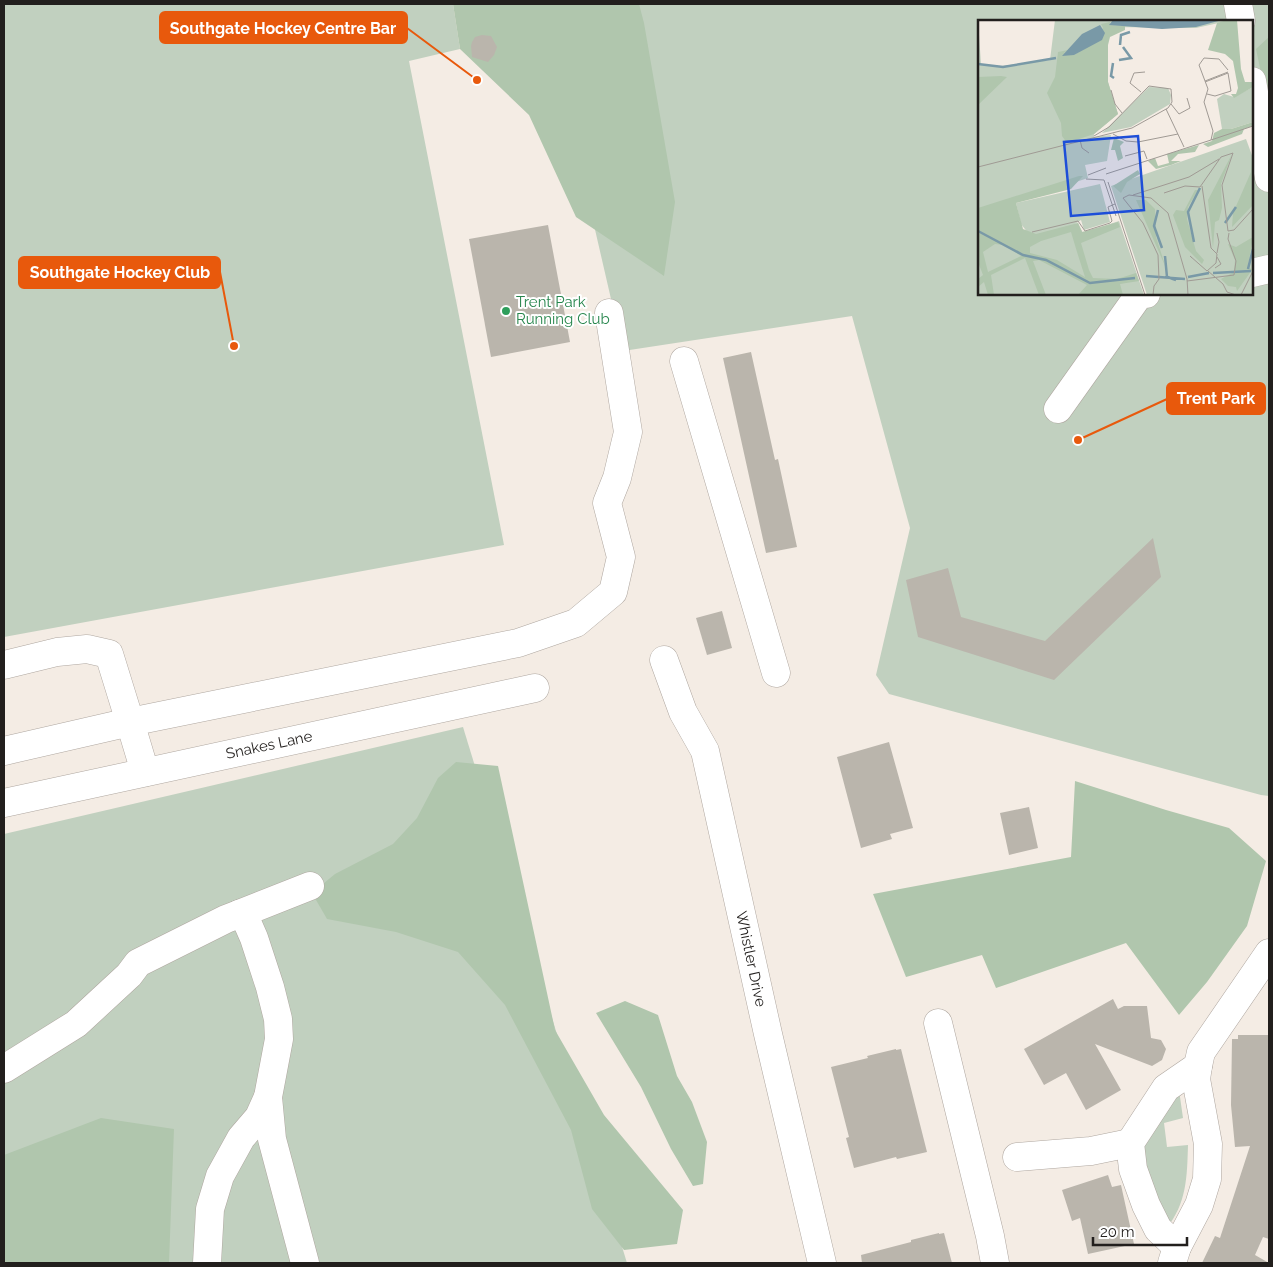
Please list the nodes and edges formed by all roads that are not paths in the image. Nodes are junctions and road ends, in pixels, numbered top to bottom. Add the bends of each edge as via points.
1 (1238, 4) edge
2 (1241, 20) edge
3 (1253, 87) edge
4 (1269, 178) edge
5 (1269, 270) edge
6 (1253, 273) edge
7 (1139, 295) edge
8 (609, 313) dead end
9 (684, 361) dead end
10 (1058, 410) dead end
11 (664, 660) dead end
12 (4, 665) edge
13 (776, 672) dead end
14 (535, 688) dead end
15 (130, 722) junction
16 (4, 751) edge
17 (145, 772) junction
18 (4, 803) edge
19 (310, 886) dead end
20 (239, 914) junction
21 (1269, 953) edge
22 (938, 1023) dead end
23 (1198, 1066) junction
24 (4, 1069) edge
25 (268, 1097) junction
26 (1130, 1143) junction
27 (1017, 1157) dead end
28 (1175, 1255) edge
29 (207, 1263) edge
30 (305, 1263) edge
31 (822, 1263) edge
32 (995, 1263) edge

1 - 2 street
3 - 4 street
5 - 6 street
7 - 10 street
8 - 15 street via 628,432 607,503 621,557 613,592 576,623 518,643
9 - 13 street
11 - 31 street, Whistler Drive via 683,712 705,751
12 - 15 street via 87,648 109,654
14 - 17 street, Snakes Lane
15 - 16 street
15 - 17 street
17 - 18 street, Snakes Lane
19 - 20 street
20 - 24 street via 138,964 76,1024
20 - 25 street via 247,922 254,938 278,1019 279,1039
21 - 23 street via 1201,1052
22 - 32 street
23 - 26 street via 1166,1088
23 - 28 street via 1196,1079 1208,1144 1206,1179 1199,1205
25 - 29 street via 259,1117 240,1138 220,1176 210,1209
25 - 30 street via 272,1139
26 - 27 street via 1091,1152
26 - 28 street via 1133,1169 1146,1205

